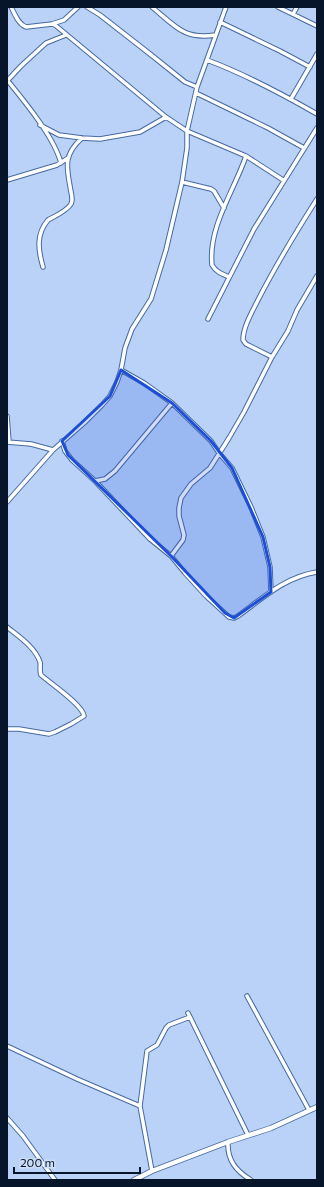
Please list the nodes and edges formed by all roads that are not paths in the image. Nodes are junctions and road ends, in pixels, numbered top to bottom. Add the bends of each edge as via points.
1 (11, 7) edge
2 (78, 7) edge
3 (87, 7) edge
4 (152, 7) edge
5 (226, 7) edge
6 (278, 7) edge
7 (297, 7) edge
8 (293, 14) junction
9 (64, 20) junction
10 (220, 22) junction
11 (52, 24) junction
12 (317, 26) edge
13 (60, 29) junction
14 (66, 35) junction
15 (215, 35) junction
16 (317, 54) edge
17 (207, 60) junction
18 (310, 67) junction
19 (7, 81) edge
20 (197, 87) junction
21 (196, 93) junction
22 (291, 99) junction
23 (317, 114) edge
24 (166, 117) junction
25 (40, 125) junction
26 (317, 128) edge
27 (187, 131) junction
28 (82, 138) junction
29 (304, 148) junction
30 (246, 156) junction
31 (68, 158) junction
32 (60, 163) junction
33 (7, 180) edge
34 (284, 180) junction
35 (182, 182) junction
36 (317, 200) edge
37 (224, 208) junction
38 (43, 267) dead end
39 (317, 276) edge
40 (229, 277) junction
41 (208, 319) dead end
42 (272, 357) junction
43 (121, 370) junction
44 (172, 403) junction
45 (7, 416) edge
46 (62, 441) junction
47 (8, 442) edge
48 (53, 450) junction
49 (219, 453) junction
50 (95, 481) junction
51 (7, 502) edge
52 (171, 556) junction
53 (317, 572) edge
54 (271, 592) junction
55 (7, 627) edge
56 (7, 729) edge
57 (247, 996) dead end
58 (7, 1046) edge
59 (140, 1106) junction
60 (317, 1107) edge
61 (309, 1110) junction
62 (7, 1118) edge
63 (248, 1135) junction
64 (228, 1142) junction
65 (152, 1171) junction
66 (55, 1180) edge
67 (134, 1180) edge
68 (251, 1180) edge

1 - 11 street via 22,26
2 - 9 street
3 - 20 street via 184,82
4 - 15 street via 180,30 191,35
5 - 10 street
6 - 8 street
7 - 8 street
8 - 12 street
9 - 11 street
9 - 13 street
10 - 15 street
10 - 18 street
11 - 13 street
13 - 14 street
14 - 19 street via 46,43
14 - 24 street
15 - 17 street
16 - 18 street
17 - 20 street
17 - 22 street
18 - 22 street
19 - 25 street
20 - 21 street
21 - 27 street
21 - 29 street
22 - 23 street
24 - 27 street
24 - 28 street via 140,132 100,139
25 - 28 street via 59,135
25 - 32 street
26 - 29 street
27 - 30 street
27 - 35 street
28 - 31 street via 72,148
29 - 34 street
30 - 34 street
30 - 37 street
31 - 32 street
31 - 38 street via 72,200 68,208 48,220 42,231 38,243
32 - 33 street
34 - 40 street
35 - 37 street via 211,189
35 - 43 street via 151,299 132,329
36 - 42 street via 268,281 243,336 246,344
37 - 40 street via 214,236 212,259 214,269
39 - 42 street
40 - 41 street
42 - 49 street via 230,438
43 - 44 street
43 - 46 street via 110,396 84,424
44 - 49 street via 211,441
44 - 50 street via 115,472 105,479
45 - 47 street
46 - 48 street
46 - 50 street via 68,455
47 - 48 street via 31,444
48 - 51 street
49 - 52 street via 210,468 191,484 181,498 179,516 184,535 180,546
49 - 54 street via 236,473 263,537 270,567
50 - 52 street via 150,539
52 - 54 street via 184,573 229,617 238,616
53 - 54 street via 296,577
55 - 56 street via 33,651 40,663 41,674 84,713 83,718 49,734
57 - 61 street
58 - 59 street
59 - 63 street via 147,1051 157,1045 169,1025 189,1015
59 - 65 street
60 - 61 street
61 - 63 street via 272,1128
62 - 66 street
63 - 64 street
64 - 65 street
64 - 68 street via 228,1153 233,1164
65 - 67 street

